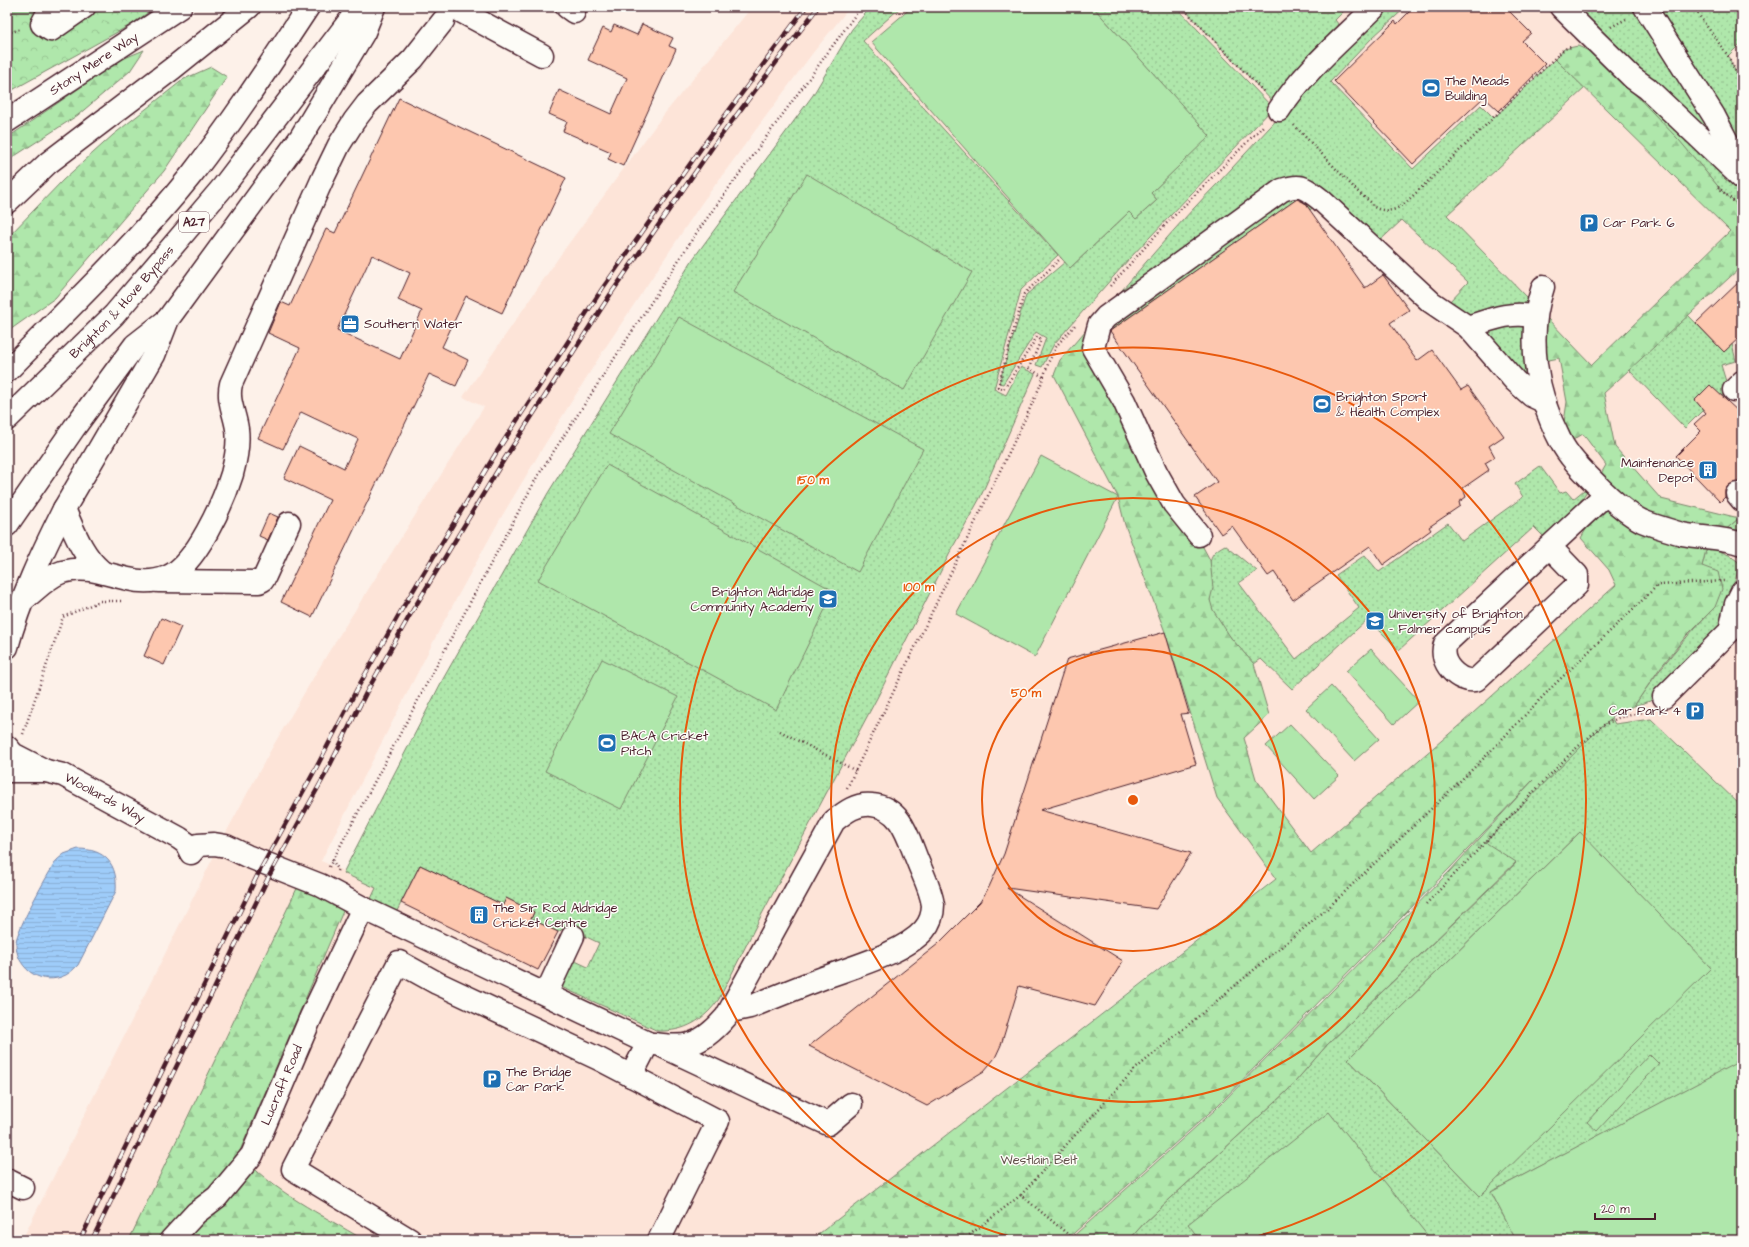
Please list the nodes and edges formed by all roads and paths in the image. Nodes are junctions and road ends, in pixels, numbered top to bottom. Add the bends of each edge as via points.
1 (51, 7) edge
2 (84, 7) edge
3 (180, 7) edge
4 (249, 7) edge
5 (308, 7) edge
6 (360, 7) edge
7 (374, 7) edge
8 (862, 7) edge
9 (1182, 7) edge
10 (1376, 7) edge
11 (1561, 7) edge
12 (1693, 7) edge
13 (1640, 11) edge
14 (448, 14) edge
15 (1581, 40) junction
16 (542, 56) dead end
17 (1742, 85) edge
18 (1279, 110) junction
19 (7, 121) edge
20 (1735, 171) edge
21 (1717, 186) dead end
22 (7, 202) edge
23 (1742, 209) edge
24 (1061, 258) dead end
25 (1110, 287) dead end
26 (1543, 287) dead end
27 (1535, 317) junction
28 (168, 319) junction
29 (1079, 321) dead end
30 (1468, 327) junction
31 (7, 371) edge
32 (1044, 377) junction
33 (1545, 402) junction
34 (7, 419) edge
35 (1606, 494) junction
36 (64, 509) junction
37 (289, 523) dead end
38 (7, 525) edge
39 (1199, 535) dead end
40 (1742, 544) edge
41 (1550, 547) junction
42 (101, 571) junction
43 (151, 581) junction
44 (1734, 587) edge
45 (23, 600) junction
46 (129, 601) dead end
47 (7, 647) edge
48 (1664, 697) joint
49 (780, 732) dead end
50 (9, 758) edge
51 (856, 771) junction
52 (845, 792) dead end
53 (332, 860) dead end
54 (1426, 904) dead end
55 (364, 908) junction
56 (573, 936) dead end
57 (546, 994) junction
58 (730, 1011) junction
59 (653, 1043) junction
60 (631, 1076) junction
61 (850, 1104) dead end
62 (1021, 1195) junction
63 (1070, 1236) dead end
64 (171, 1240) edge
65 (410, 1240) edge
66 (659, 1240) edge
67 (962, 1240) edge

1 - 2 main road via 42,24 52,30
3 - 19 main road, Stony Mere Way
4 - 22 main road via 48,163
5 - 31 main road, A27 via 239,111 191,174 135,240
6 - 34 main road, Brighton & Hove Bypass / A27 via 223,187 114,315
7 - 28 main road via 364,32 301,137
8 - 53 path via 697,232 537,477
9 - 18 path
10 - 18 main road via 1318,62
11 - 15 main road
12 - 17 path via 1728,56
13 - 15 path via 1610,28
13 - 20 main road via 1714,116 1729,145
14 - 16 main road
14 - 43 main road via 413,59 367,104 339,145 231,384 229,397 237,428 237,448 232,475 219,506 192,555 174,573
15 - 18 path via 1564,50 1418,192 1391,211 1384,212 1372,206 1372,203 1360,194
15 - 20 main road via 1647,88
18 - 25 path via 1166,224
21 - 23 path
24 - 32 path via 1024,294 998,387 1004,389 1037,337 1041,340 1030,368
26 - 27 main road
27 - 30 main road via 1526,314 1506,316
27 - 33 main road via 1534,352
28 - 36 main road via 154,355
28 - 38 main road via 135,345
29 - 32 path via 1058,344
30 - 33 main road via 1516,382 1532,396
30 - 39 main road via 1431,302 1373,247 1302,186 1282,190 1106,317 1099,325 1093,348 1124,401 1156,472 1174,504
32 - 51 path
33 - 35 main road via 1560,440 1585,473
35 - 40 main road via 1640,520 1653,525 1683,534
35 - 41 main road
36 - 42 main road via 81,545 93,564
36 - 45 main road
37 - 43 main road via 263,580 259,582
41 - 41 main road via 1445,644 1443,656 1457,675 1466,680 1476,680 1577,585 1577,575
42 - 43 main road via 128,579
42 - 45 main road via 71,570 56,575
44 - 48 main road via 1736,604 1730,631
44 - 62 path via 1658,585 1553,686 1476,766 1328,908 1133,1071
45 - 47 main road
46 - 50 path via 100,601 63,617 22,738
48 - 54 path via 1649,711 1618,718 1602,726 1573,751
49 - 51 path
50 - 55 main road, Woollards Way via 63,775 179,838 186,843 191,853 198,845 226,846 320,884
51 - 52 path
55 - 57 main road
55 - 64 main road, Lucraft Road via 311,1017 252,1155 217,1197 196,1213
56 - 57 main road
57 - 59 main road
58 - 58 main road via 834,821 854,807 866,804 879,805 895,814 907,834 930,893 932,914 923,931 903,945 869,961 750,1007
58 - 59 main road via 717,1028 689,1044 677,1047
59 - 60 main road
59 - 61 main road via 828,1124
60 - 65 main road via 517,1019 437,983 399,962 293,1169
60 - 66 main road via 718,1121
62 - 63 path
62 - 67 path

